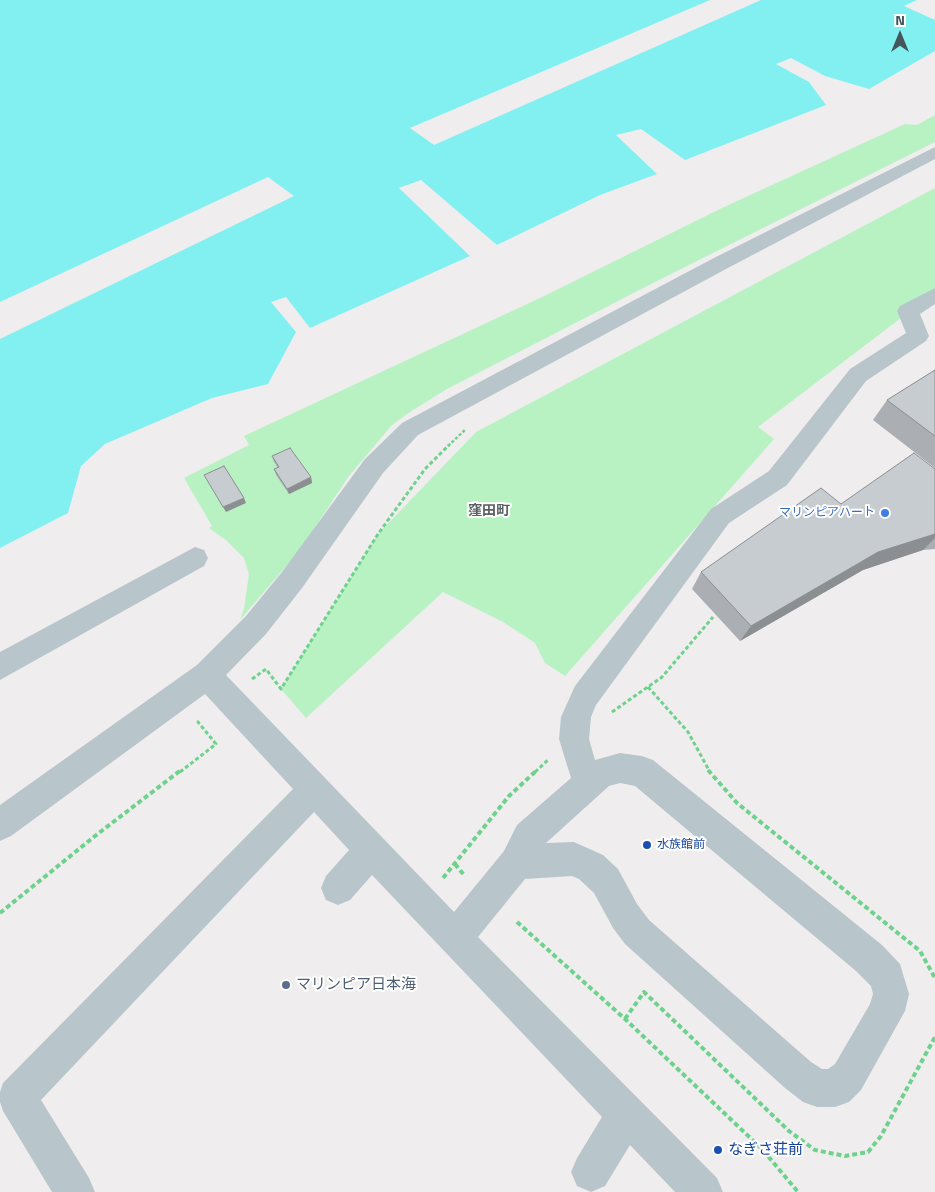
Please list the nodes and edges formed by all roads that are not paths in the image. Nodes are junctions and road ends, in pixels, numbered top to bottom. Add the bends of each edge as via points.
1 (935, 152) edge
2 (935, 296) edge
3 (195, 558) dead end
4 (0, 667) edge
5 (217, 686) junction
6 (590, 783) junction
7 (313, 791) junction
8 (0, 824) edge
9 (371, 850) junction
10 (516, 863) junction
11 (338, 888) dead end
12 (456, 937) junction
13 (627, 1113) junction
14 (592, 1172) dead end
15 (75, 1192) edge
16 (703, 1192) edge

1 - 5 street via 410,429 374,466 256,625
2 - 6 street via 908,311 918,336 858,375 778,478 720,516 585,696 576,717 574,740
3 - 4 street
5 - 7 street
5 - 8 street
6 - 10 street via 529,837
6 - 10 street via 601,773 620,768 642,771 869,958 887,977 891,994 887,1011 848,1078 835,1088 817,1088 798,1075 637,932 606,881 590,867 574,859
7 - 9 street
7 - 15 street via 17,1097
9 - 11 street
9 - 12 street
10 - 12 street
12 - 13 street
13 - 14 street
13 - 16 street

